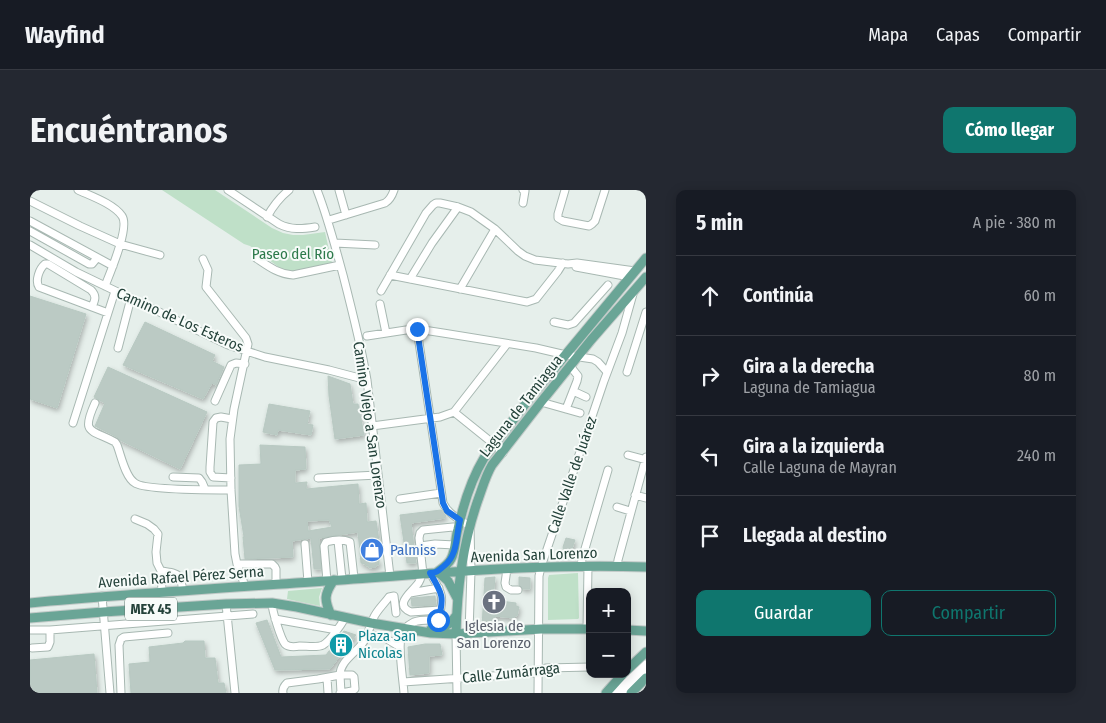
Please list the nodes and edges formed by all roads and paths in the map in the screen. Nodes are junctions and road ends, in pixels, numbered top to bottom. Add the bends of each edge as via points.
1 (78, 190) edge
2 (289, 190) edge
3 (317, 190) edge
4 (338, 190) edge
5 (394, 190) edge
6 (524, 190) edge
7 (565, 190) edge
8 (605, 190) edge
9 (233, 191) edge
10 (30, 201) edge
11 (523, 203) dead end
12 (458, 207) junction
13 (346, 215) junction
14 (267, 217) junction
15 (328, 220) junction
16 (30, 221) edge
17 (315, 227) dead end
18 (495, 229) junction
19 (30, 231) edge
20 (335, 243) junction
21 (120, 244) junction
22 (30, 245) edge
23 (376, 245) dead end
24 (160, 256) dead end
25 (97, 258) junction
26 (256, 258) dead end
27 (646, 258) edge
28 (203, 259) dead end
29 (565, 264) junction
30 (340, 265) junction
31 (113, 266) junction
32 (632, 274) junction
33 (390, 275) junction
34 (646, 277) edge
35 (410, 279) junction
36 (608, 284) dead end
37 (104, 286) junction
38 (460, 288) junction
39 (116, 291) junction
40 (381, 291) dead end
41 (633, 292) junction
42 (132, 298) junction
43 (380, 304) dead end
44 (92, 307) junction
45 (586, 310) junction
46 (646, 312) edge
47 (108, 313) junction
48 (596, 319) junction
49 (554, 322) dead end
50 (417, 329) junction
51 (386, 333) junction
52 (367, 336) dead end
53 (507, 344) junction
54 (118, 348) dead end
55 (247, 352) junction
56 (566, 355) junction
57 (578, 357) junction
58 (244, 364) junction
59 (570, 366) junction
60 (607, 372) junction
61 (628, 372) dead end
62 (367, 380) junction
63 (573, 391) junction
64 (586, 397) dead end
65 (215, 400) dead end
66 (541, 402) junction
67 (95, 403) dead end
68 (566, 409) junction
69 (454, 412) junction
70 (580, 413) dead end
71 (431, 418) junction
72 (232, 420) junction
73 (73, 423) dead end
74 (372, 426) junction
75 (494, 444) junction
76 (503, 453) junction
77 (628, 455) dead end
78 (646, 459) edge
79 (608, 470) dead end
80 (378, 475) junction
81 (173, 476) dead end
82 (231, 478) junction
83 (318, 478) dead end
84 (204, 489) junction
85 (231, 490) junction
86 (441, 493) junction
87 (635, 495) junction
88 (646, 498) edge
89 (400, 499) dead end
90 (617, 507) dead end
91 (630, 511) junction
92 (135, 519) dead end
93 (459, 524) junction
94 (470, 526) junction
95 (338, 541) junction
96 (305, 544) dead end
97 (455, 545) junction
98 (420, 546) junction
99 (237, 564) junction
100 (585, 566) junction
101 (617, 566) junction
102 (541, 567) junction
103 (646, 567) edge
104 (507, 569) junction
105 (161, 571) junction
106 (472, 571) junction
107 (461, 572) junction
108 (430, 573) junction
109 (390, 576) junction
110 (354, 578) junction
111 (334, 580) junction
112 (308, 582) junction
113 (276, 584) junction
114 (246, 586) junction
115 (439, 588) junction
116 (586, 588) edge
117 (518, 590) dead end
118 (183, 591) junction
119 (162, 592) junction
120 (410, 593) junction
121 (102, 596) junction
122 (457, 598) junction
123 (30, 603) edge
124 (226, 604) junction
125 (272, 604) junction
126 (440, 610) junction
127 (103, 612) junction
128 (396, 613) dead end
129 (253, 614) dead end
130 (332, 614) junction
131 (227, 616) junction
132 (456, 616) junction
133 (30, 618) edge
134 (275, 618) junction
135 (345, 618) junction
136 (371, 623) junction
137 (438, 624) junction
138 (104, 625) junction
139 (538, 629) junction
140 (586, 629) edge
141 (30, 630) edge
142 (50, 630) junction
143 (337, 630) junction
144 (409, 630) junction
145 (631, 630) edge
146 (646, 631) edge
147 (168, 633) dead end
148 (469, 633) junction
149 (368, 634) junction
150 (456, 634) junction
151 (400, 647) junction
152 (32, 648) dead end
153 (646, 652) edge
154 (646, 664) edge
155 (631, 666) edge
156 (586, 668) edge
157 (539, 671) junction
158 (646, 672) edge
159 (340, 675) junction
160 (327, 678) junction
161 (457, 678) junction
162 (619, 678) edge
163 (646, 678) edge
164 (403, 682) junction
165 (110, 693) edge
166 (121, 693) edge
167 (235, 693) edge
168 (283, 693) edge
169 (328, 693) edge
170 (341, 693) edge
171 (404, 693) edge
172 (457, 693) edge
173 (538, 693) edge
174 (606, 693) edge
175 (615, 693) edge
176 (622, 693) edge
177 (631, 693) edge

1 - 21 street via 123,216 125,221
2 - 14 street via 274,204
3 - 15 street, Camino Viejo a San Lorenzo
4 - 13 street
5 - 13 street via 389,201
6 - 11 street
7 - 8 street via 558,218 589,226 595,220
9 - 14 street
10 - 21 street
12 - 18 street
12 - 33 street via 436,203 430,208
12 - 35 street
13 - 15 street
14 - 17 street via 292,229
15 - 20 street, Camino Viejo a San Lorenzo
16 - 25 street
18 - 29 street via 524,256
18 - 38 street
19 - 25 street via 87,263 92,264
20 - 23 street
20 - 30 street, Camino Viejo a San Lorenzo
21 - 24 street
21 - 31 street
22 - 37 street, Camino de Los Esteros
25 - 31 street
26 - 30 street via 277,272 288,275
27 - 32 main road, Laguna de Tamiagua
28 - 55 street via 208,270 206,287 246,338
29 - 32 street via 577,263
29 - 38 street via 539,296 530,301
30 - 62 street, Camino Viejo a San Lorenzo
31 - 37 street
32 - 48 main road, Laguna de Tamiagua
33 - 35 street
33 - 40 street
34 - 41 main road, Laguna de Tamiagua
35 - 38 street
36 - 45 street
37 - 39 street, Camino de Los Esteros
39 - 42 street, Camino de Los Esteros
39 - 47 street
41 - 57 main road, Laguna de Tamiagua
41 - 60 street, Calle Valle de Juárez
42 - 54 street
42 - 55 street, Camino de Los Esteros
43 - 51 street
44 - 44 street via 37,285 42,266 48,264 91,290 96,297
44 - 47 street
45 - 48 street
45 - 49 street via 574,323
46 - 61 street
47 - 73 street
48 - 56 main road, Laguna de Tamiagua
50 - 51 street
50 - 53 street
50 - 71 street
51 - 52 street
53 - 56 street
53 - 69 street
55 - 58 street
55 - 62 street, Camino de Los Esteros
56 - 57 street
56 - 75 main road, Laguna de Tamiagua
57 - 59 main road, Laguna de Tamiagua
57 - 60 street via 593,359
58 - 65 street via 231,365
58 - 72 street
59 - 63 street via 578,376
59 - 66 main road, Laguna de Tamiagua
60 - 102 street, Calle Valle de Juárez
62 - 74 street, Camino Viejo a San Lorenzo
63 - 64 street
63 - 68 street
66 - 68 street
66 - 76 main road, Laguna de Tamiagua
67 - 84 street via 88,425 95,433 115,442 128,476 135,484
68 - 70 street
69 - 71 street
69 - 75 street
71 - 74 street
71 - 86 street
72 - 82 street
72 - 82 street via 221,416 213,422 210,467 213,477
74 - 80 street, Camino Viejo a San Lorenzo
75 - 76 street
75 - 93 main road, Laguna de Tamiagua via 478,468
76 - 94 main road, Laguna de Tamiagua via 488,473
77 - 78 street
78 - 87 street
79 - 100 street via 582,559
80 - 83 street
80 - 109 street, Camino Viejo a San Lorenzo
81 - 84 street via 199,478
82 - 85 street
84 - 85 street
85 - 99 street
86 - 89 street
86 - 93 street via 444,507
87 - 88 street
87 - 91 street
90 - 91 street
91 - 101 street
92 - 105 street via 158,534 156,552
93 - 94 street
93 - 97 main road, Laguna de Tamiagua
93 - 98 street via 453,528 423,530 419,535
94 - 106 street
94 - 107 main road, Laguna de Tamiagua
95 - 110 street via 350,544
95 - 111 street
95 - 111 street via 325,544
96 - 112 street
97 - 98 street
97 - 108 main road, Laguna de Tamiagua via 450,562
98 - 108 street
99 - 113 street via 272,564 276,569
99 - 114 street
100 - 101 main road, Avenida San Lorenzo / MEX 45
100 - 102 main road, Avenida San Lorenzo / MEX 45
100 - 116 street
101 - 103 main road, Avenida San Lorenzo / MEX 45
102 - 104 main road, Avenida San Lorenzo / MEX 45
102 - 139 street, Calle Valle de Juárez
104 - 106 main road, Avenida San Lorenzo / MEX 45
104 - 117 street via 506,588
105 - 118 street via 181,578
105 - 119 street
106 - 107 main road, Avenida San Lorenzo / MEX 45
106 - 148 street
107 - 108 main road, Avenida San Lorenzo / MEX 45
107 - 122 main road, Laguna de Tamiagua
108 - 109 main road, Avenida San Lorenzo / MEX 45
108 - 115 street
108 - 120 street
108 - 122 main road via 448,581
109 - 110 main road, Avenida San Lorenzo / MEX 45
110 - 111 main road, Avenida San Lorenzo / MEX 45
111 - 112 main road, Avenida Rafael Pérez Serna / MEX 45
111 - 130 main road via 326,594
112 - 113 main road, Avenida Rafael Pérez Serna / MEX 45
113 - 114 main road, Avenida Rafael Pérez Serna / MEX 45
114 - 118 main road, Avenida Rafael Pérez Serna / MEX 45
115 - 120 street
115 - 126 street via 442,596
118 - 119 main road, Avenida Rafael Pérez Serna / MEX 45
119 - 121 main road, Avenida Rafael Pérez Serna / MEX 45
120 - 126 street via 404,602 408,611
121 - 123 main road, Avenida Rafael Pérez Serna / MEX 45
121 - 127 street
122 - 132 main road, Laguna de Tamiagua
124 - 125 main road, Avenida Rafael Pérez Serna / MEX 45
124 - 127 main road, Avenida Rafael Pérez Serna / MEX 45
124 - 131 street
125 - 130 main road, Avenida Rafael Pérez Serna / MEX 45
125 - 134 street
126 - 137 street
127 - 133 main road, Avenida Rafael Pérez Serna / MEX 45
127 - 138 street
128 - 136 street via 394,596 389,597
129 - 131 street
130 - 135 main road, MEX 45
131 - 138 street
131 - 167 street
132 - 137 main road via 450,624
132 - 150 main road, Laguna de Tamiagua
134 - 143 street
134 - 143 street via 284,642 289,646 320,646
135 - 136 main road, MEX 45
135 - 143 street
136 - 144 main road, MEX 45
136 - 149 street
137 - 144 main road
138 - 142 street
138 - 165 street
139 - 140 main road, MEX 45
139 - 148 main road, MEX 45
139 - 157 street, Calle Valle de Juárez
141 - 142 street
142 - 152 street via 48,647
144 - 150 main road, MEX 45
144 - 151 street via 401,636
145 - 146 main road
147 - 166 street via 121,639
148 - 150 main road, MEX 45
149 - 151 street via 385,638
149 - 159 street via 364,643 344,662
150 - 161 street
151 - 164 street
153 - 155 main road
154 - 175 street
156 - 157 street, Calle Zumárraga via 546,668
157 - 161 street, Calle Zumárraga
157 - 173 street, Calle Valle de Juárez
158 - 176 street
159 - 160 street
159 - 170 street
159 - 170 street via 354,677 355,689
160 - 168 street via 287,683
160 - 169 street
161 - 164 street, Calle Zumárraga
161 - 172 street
162 - 174 main road
163 - 177 main road
164 - 171 street

